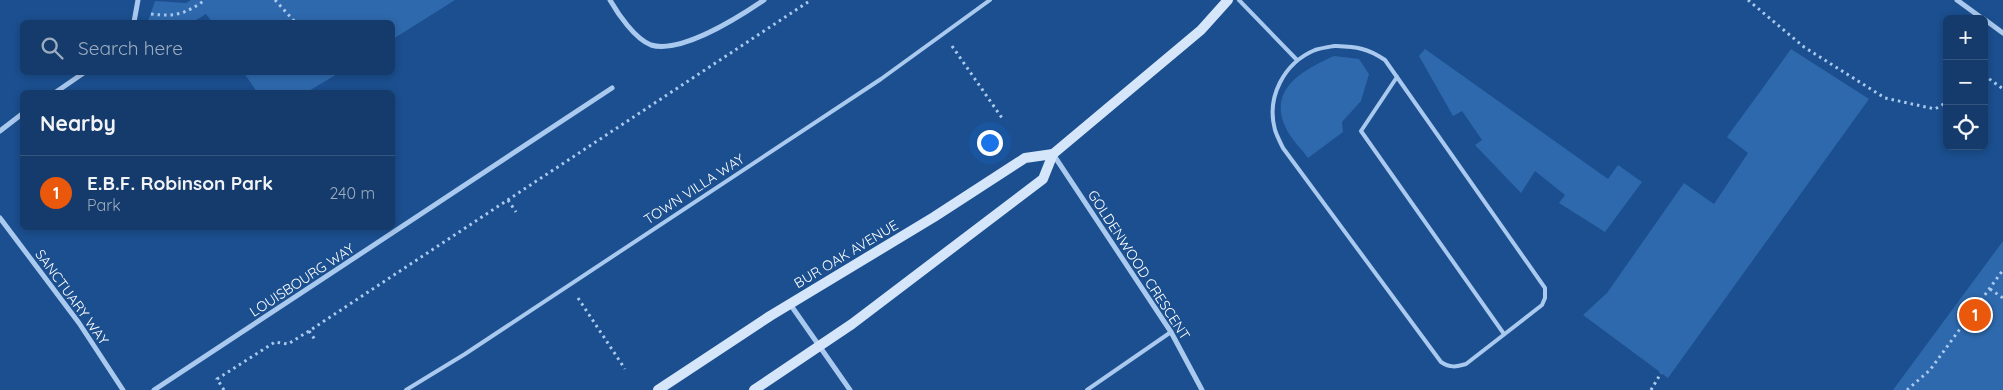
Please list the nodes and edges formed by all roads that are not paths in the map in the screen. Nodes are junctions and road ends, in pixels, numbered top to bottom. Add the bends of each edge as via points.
1 (138, 0) edge
2 (610, 0) edge
3 (764, 0) edge
4 (990, 0) edge
5 (1228, 0) edge
6 (1239, 0) edge
7 (1957, 0) edge
8 (1978, 15) edge
9 (134, 20) edge
10 (1988, 22) edge
11 (2003, 33) edge
12 (1297, 60) junction
13 (81, 75) edge
14 (1397, 77) junction
15 (612, 88) dead end
16 (59, 90) edge
17 (20, 116) edge
18 (0, 131) edge
19 (1053, 154) junction
20 (0, 218) edge
21 (790, 304) junction
22 (1171, 332) junction
23 (1504, 334) junction
24 (819, 346) junction
25 (123, 390) edge
26 (154, 390) edge
27 (406, 390) edge
28 (658, 390) edge
29 (754, 390) edge
30 (850, 390) edge
31 (1087, 390) edge
32 (1202, 390) edge

1 - 9 street
2 - 3 street via 624,24 650,44 667,47 693,40
4 - 27 lane, TOWN VILLA WAY via 881,79 466,354
5 - 19 street via 1201,30
6 - 12 lane
7 - 8 street
10 - 11 street
12 - 14 lane via 1315,50 1334,46 1359,47 1385,60
12 - 23 lane via 1281,78 1272,106 1275,129 1283,148 1441,362 1457,367 1466,364
13 - 16 street
14 - 23 lane via 1361,131
14 - 23 lane via 1545,288 1542,306
15 - 26 street, LOUISBOURG WAY
17 - 18 street
19 - 21 street, BUR OAK AVENUE via 1025,158
19 - 22 street, GOLDENWOOD CRESCENT
19 - 24 street via 1044,179
20 - 25 street, SANCTUARY WAY via 79,323
21 - 24 street
21 - 28 street, BUR OAK AVENUE
22 - 31 lane
22 - 32 street, GOLDENWOOD CRESCENT
24 - 29 street
24 - 30 street

